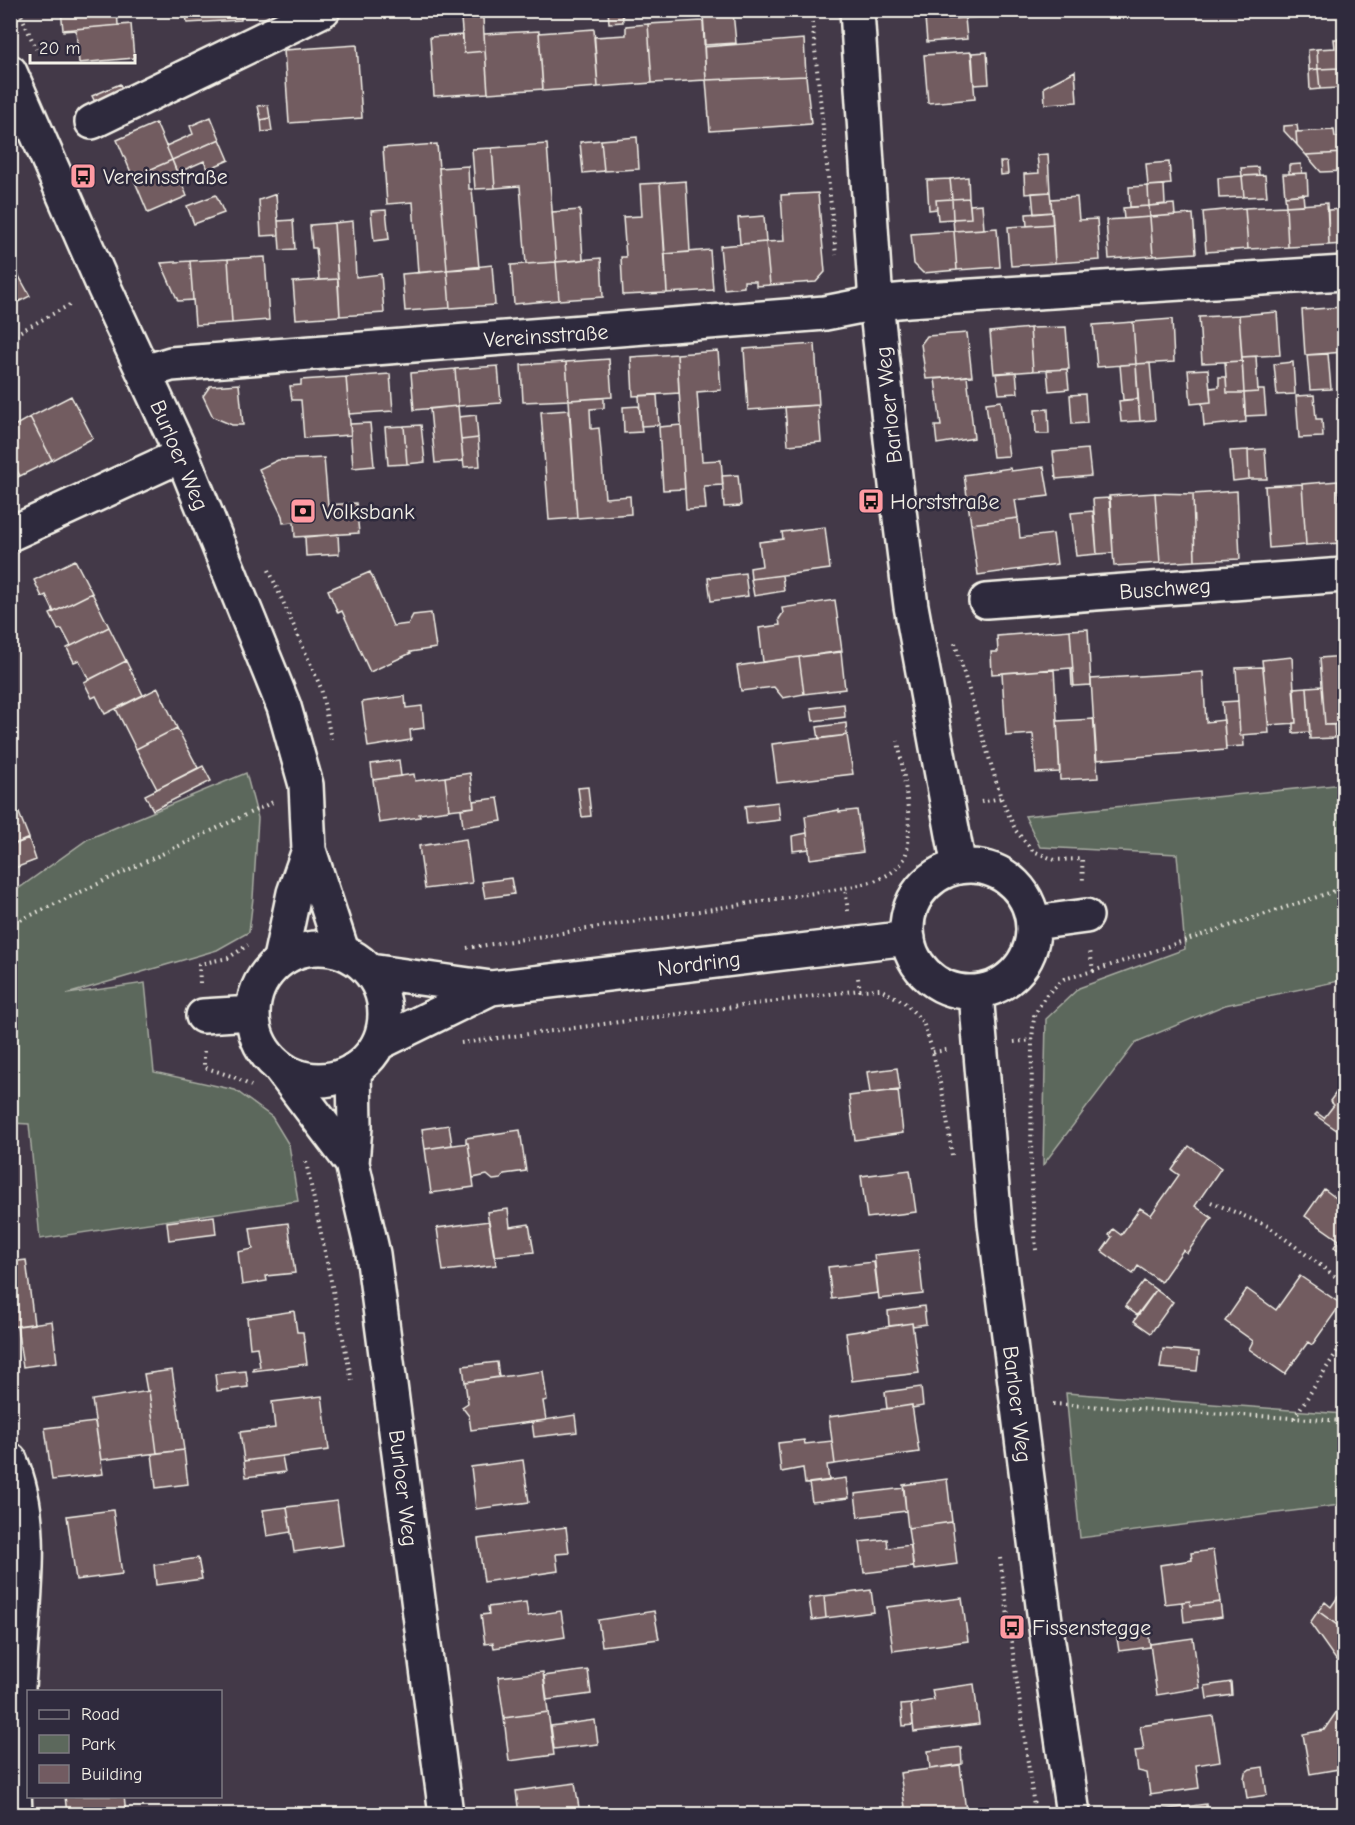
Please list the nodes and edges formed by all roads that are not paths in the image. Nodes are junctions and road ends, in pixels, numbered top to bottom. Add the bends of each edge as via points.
1 (323, 10) edge
2 (857, 10) edge
3 (10, 72) edge
4 (92, 122) dead end
5 (1344, 273) edge
6 (876, 303) junction
7 (145, 372) junction
8 (182, 455) junction
9 (10, 534) edge
10 (1344, 575) edge
11 (986, 601) dead end
12 (309, 850) junction
13 (959, 867) junction
14 (1086, 916) dead end
15 (1034, 923) junction
16 (908, 938) junction
17 (342, 951) junction
18 (280, 959) junction
19 (370, 971) junction
20 (491, 988) junction
21 (976, 993) junction
22 (252, 1013) junction
23 (203, 1016) road end
24 (379, 1043) junction
25 (280, 1068) junction
26 (354, 1070) junction
27 (352, 1163) junction
28 (10, 1460) edge
29 (15, 1815) edge
30 (446, 1815) edge
31 (1072, 1815) edge

1 - 4 street
2 - 6 street, Barloer Weg
3 - 7 street, Burloer Weg
5 - 6 street
6 - 7 street, Vereinsstraße via 825,313 171,364
6 - 13 street, Barloer Weg via 911,606
7 - 8 street, Burloer Weg
8 - 9 street
8 - 12 street, Burloer Weg via 284,707 306,785
10 - 11 street, Buschweg
12 - 17 street, Burloer Weg
12 - 18 street, Burloer Weg via 294,893
13 - 15 street via 980,866 1017,885 1029,903
13 - 16 street via 941,873 914,900
14 - 15 street
15 - 21 street via 1033,943 1014,976 998,987
16 - 20 street, Nordring
16 - 21 street via 913,957 925,974 940,985
17 - 18 street via 316,947 297,950
17 - 19 street
18 - 22 street via 265,973
19 - 20 street, Nordring
19 - 24 street via 385,1005
20 - 24 street, Nordring
21 - 31 street, Barloer Weg via 995,1224
22 - 23 street
22 - 25 street via 255,1034 264,1053
24 - 26 street
25 - 26 street via 315,1081
25 - 27 street, Burloer Weg
26 - 27 street, Burloer Weg
27 - 30 street, Burloer Weg via 373,1254
28 - 29 street via 23,1498 26,1535 15,1724

